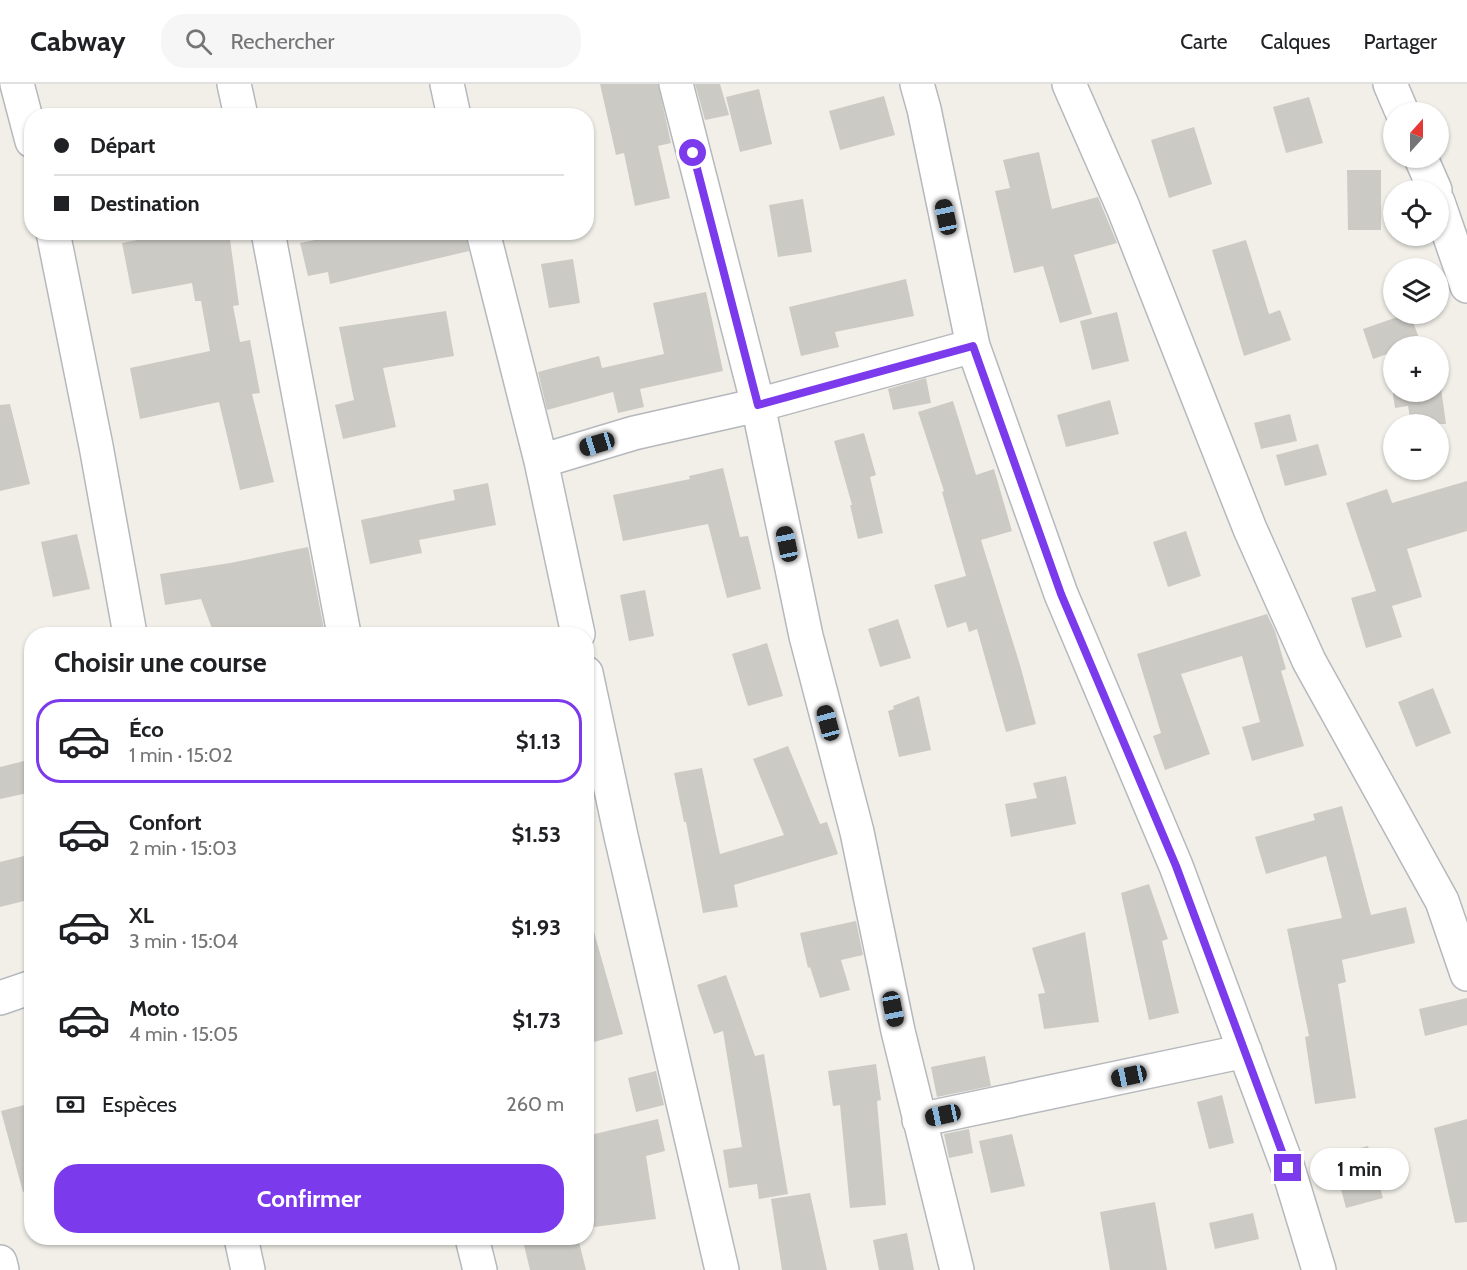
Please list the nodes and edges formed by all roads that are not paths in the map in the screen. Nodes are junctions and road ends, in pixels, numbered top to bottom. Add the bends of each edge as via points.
1 (17, 84) edge
2 (234, 84) edge
3 (447, 84) edge
4 (676, 84) edge
5 (917, 84) edge
6 (1069, 84) edge
7 (1390, 84) edge
8 (1398, 102) edge
9 (239, 108) edge
10 (452, 108) edge
11 (24, 111) edge
12 (1449, 234) edge
13 (55, 240) edge
14 (270, 240) edge
15 (485, 240) edge
16 (1467, 286) edge
17 (973, 346) junction
18 (758, 405) junction
19 (542, 461) junction
20 (129, 627) edge
21 (343, 627) edge
22 (577, 627) edge
23 (594, 710) edge
24 (1467, 974) edge
25 (24, 990) edge
26 (0, 998) edge
27 (1245, 1051) junction
28 (919, 1120) junction
29 (243, 1245) edge
30 (474, 1245) edge
31 (0, 1262) edge
32 (2, 1270) edge
33 (248, 1270) edge
34 (480, 1270) edge
35 (722, 1270) edge
36 (957, 1270) edge
37 (1319, 1270) edge

1 - 11 street
2 - 9 street
3 - 10 street
4 - 18 street
5 - 17 street
6 - 24 street via 1309,661 1442,901
7 - 8 street
12 - 16 street
13 - 20 street
14 - 21 street
15 - 19 street
17 - 18 street
17 - 27 street via 1061,594 1176,866
18 - 19 street via 634,433
18 - 28 street via 806,636 857,832
19 - 22 street
23 - 35 street
25 - 26 street
27 - 28 street
27 - 37 street via 1288,1168
28 - 36 street
29 - 33 street
30 - 34 street
31 - 32 street

